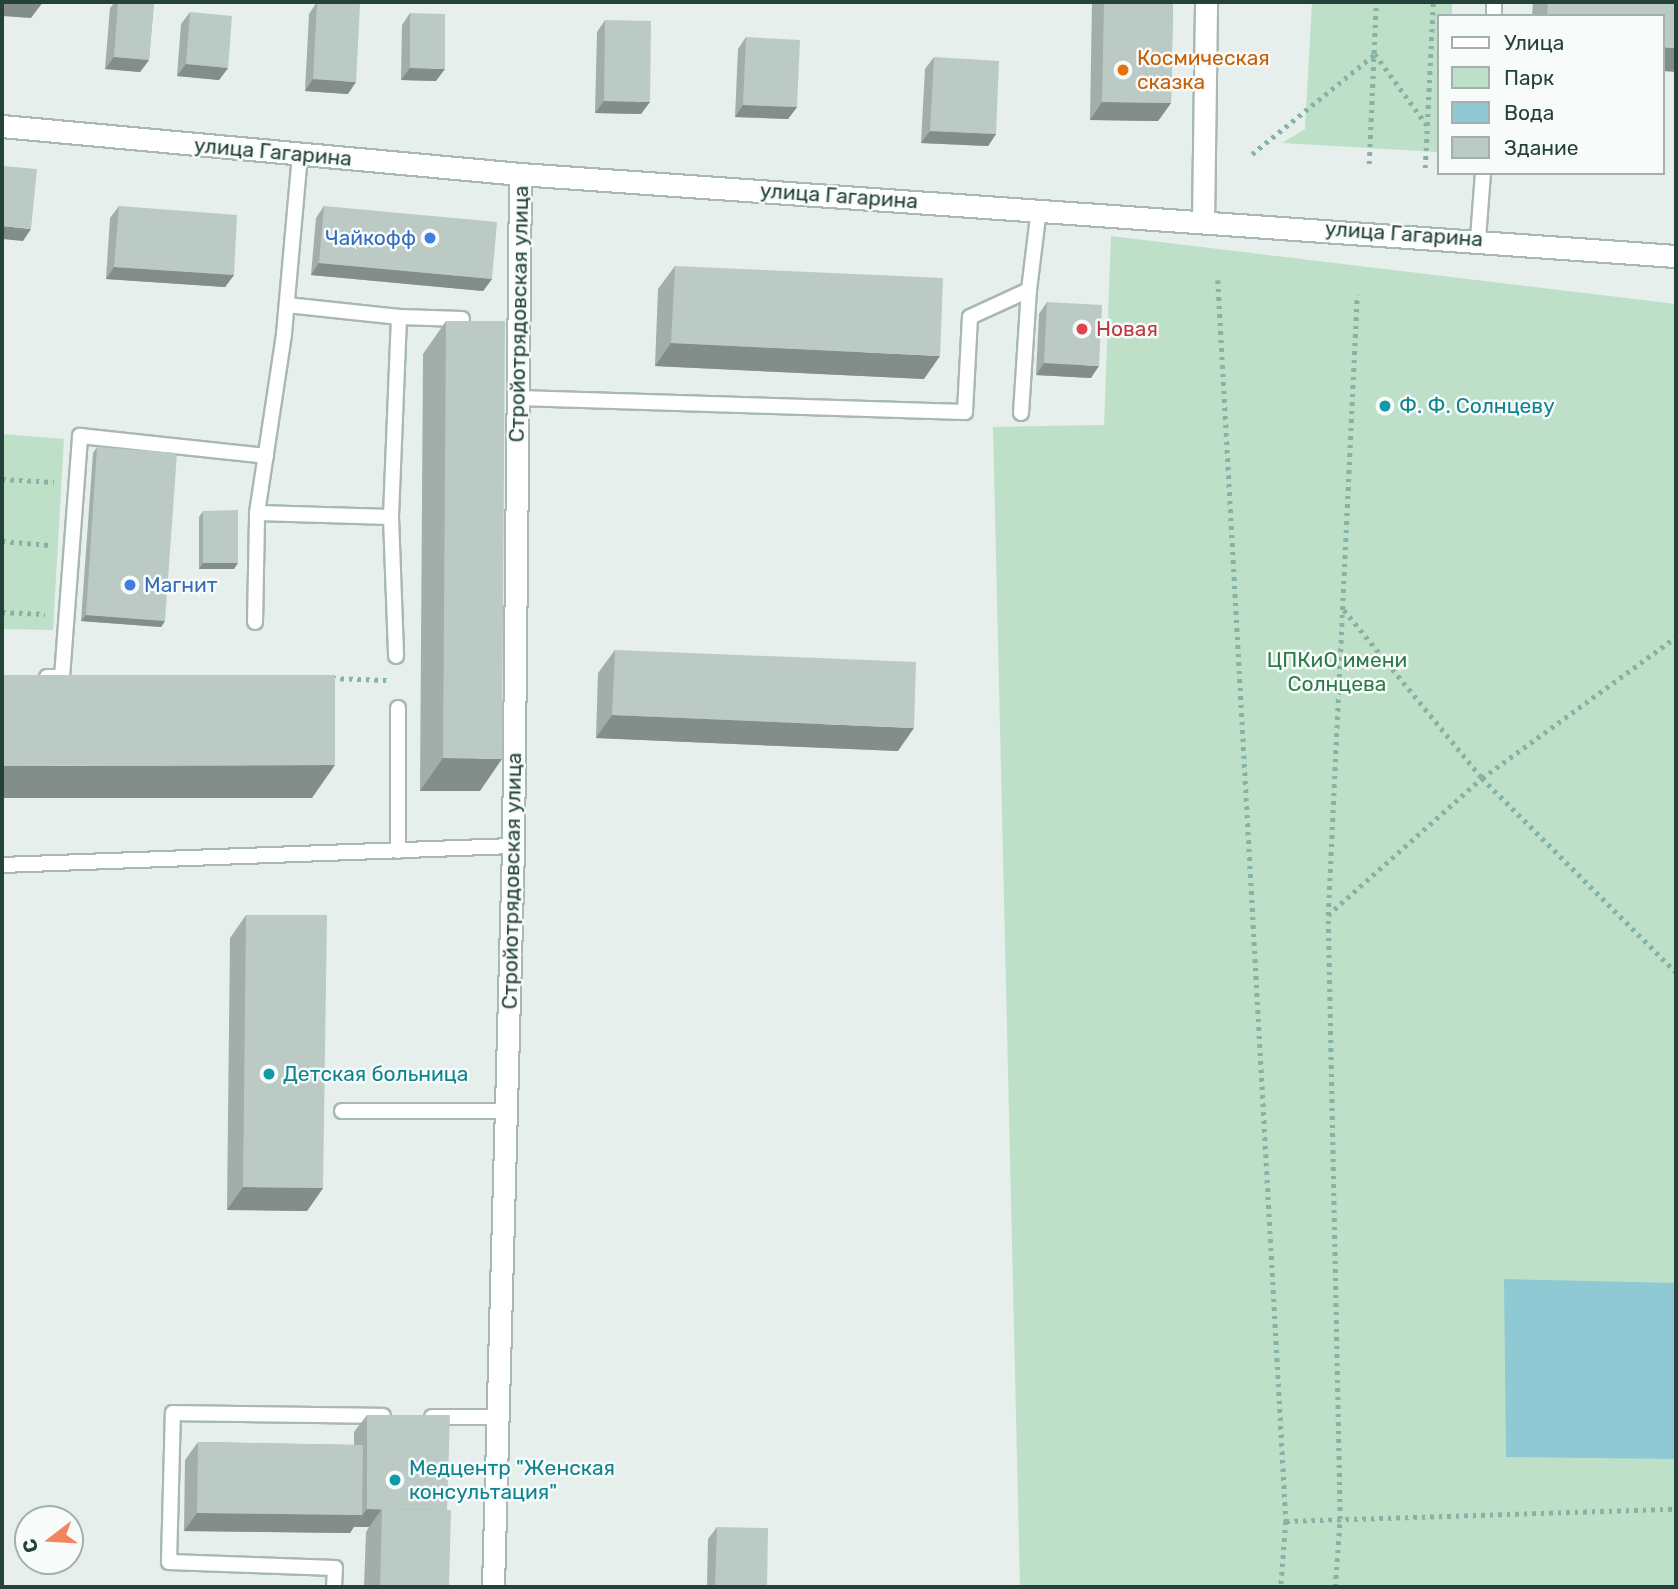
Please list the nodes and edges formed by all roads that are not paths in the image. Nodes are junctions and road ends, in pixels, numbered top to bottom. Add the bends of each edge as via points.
1 (1206, 2) edge
2 (2, 126) edge
3 (300, 155) junction
4 (520, 174) junction
5 (1483, 175) edge
6 (1039, 209) junction
7 (1203, 221) junction
8 (1478, 239) junction
9 (1676, 256) edge
10 (1029, 290) junction
11 (287, 305) junction
12 (400, 317) junction
13 (462, 318) edge
14 (518, 398) junction
15 (1021, 413) dead end
16 (266, 456) junction
17 (257, 513) junction
18 (391, 517) junction
19 (255, 622) dead end
20 (396, 656) dead end
21 (26, 677) edge
22 (398, 708) dead end
23 (513, 846) junction
24 (398, 850) junction
25 (2, 865) edge
26 (342, 1111) dead end
27 (506, 1111) junction
28 (498, 1418) junction
29 (334, 1587) edge
30 (493, 1587) edge

1 - 7 main road
2 - 3 main road, улица Гагарина
3 - 4 main road, улица Гагарина
3 - 11 lane
4 - 6 main road, улица Гагарина
4 - 14 main road, Стройотрядовская улица
5 - 8 lane
6 - 7 main road, улица Гагарина
6 - 10 lane
7 - 8 main road, улица Гагарина
8 - 9 main road, улица Гагарина
10 - 14 lane via 970,317 965,412
10 - 15 lane
11 - 12 lane
11 - 16 lane
12 - 13 lane
12 - 18 lane
14 - 23 main road, Стройотрядовская улица
16 - 17 lane
16 - 21 lane via 80,436 66,615 69,677
17 - 18 lane
17 - 19 lane
18 - 20 lane
22 - 24 lane
23 - 24 lane
23 - 27 main road, Стройотрядовская улица
24 - 25 lane
26 - 27 lane
27 - 28 main road, Стройотрядовская улица
28 - 29 lane via 173,1413 169,1562 335,1569
28 - 30 main road, Стройотрядовская улица

